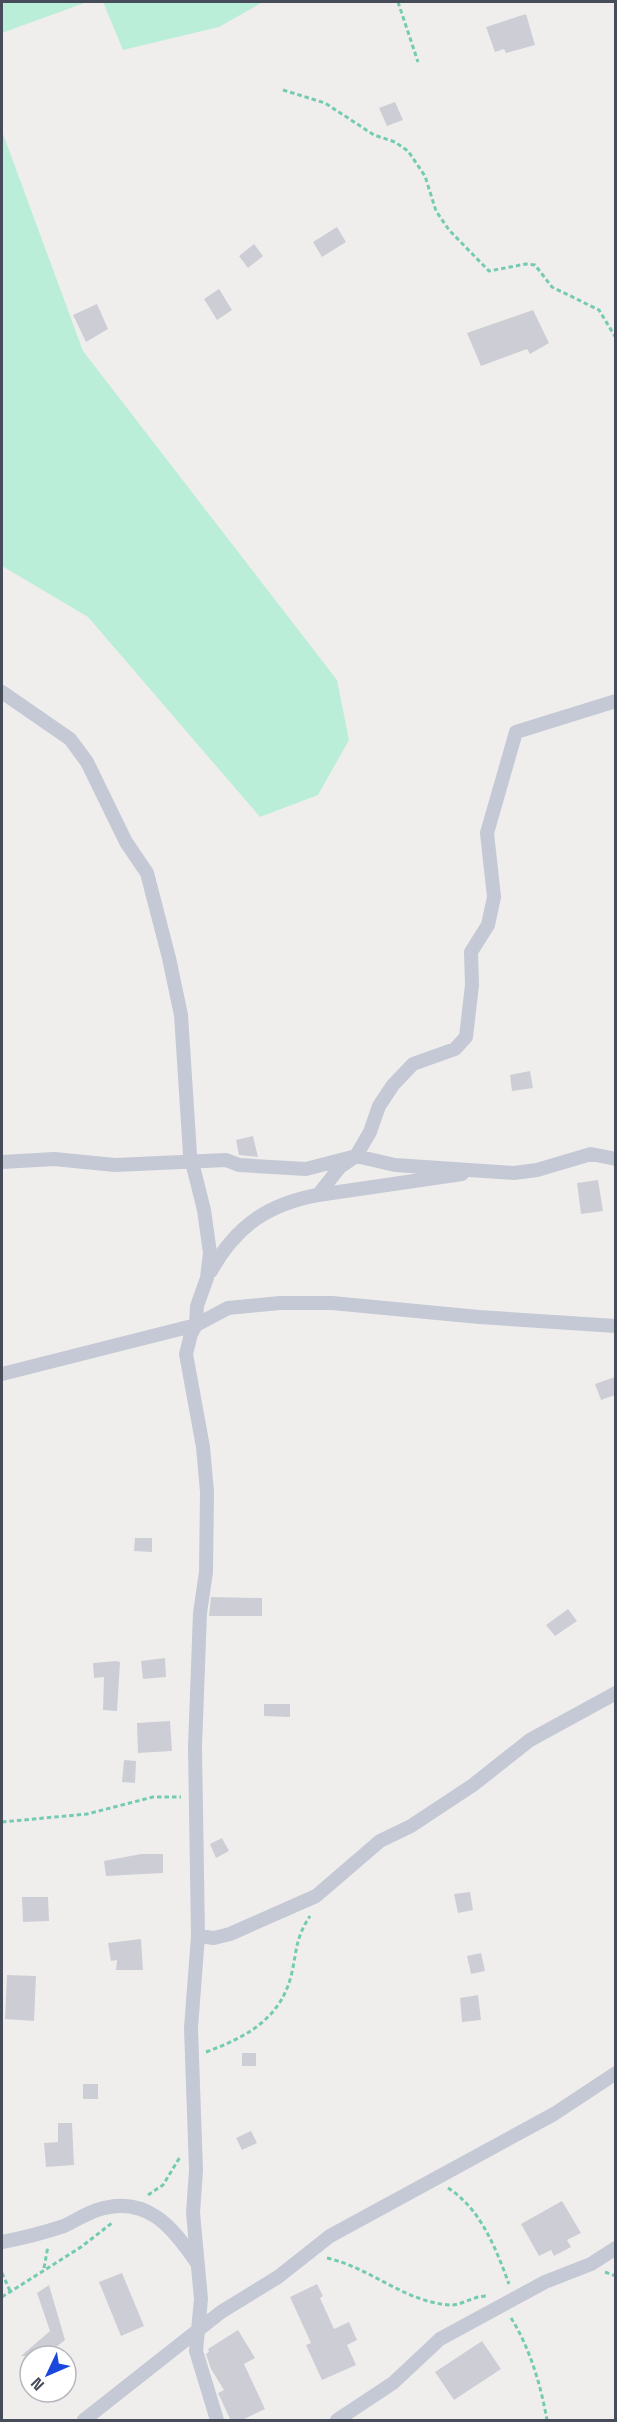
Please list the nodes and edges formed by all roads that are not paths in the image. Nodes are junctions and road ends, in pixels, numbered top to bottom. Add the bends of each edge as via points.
1 (2, 692) edge
2 (615, 701) edge
3 (356, 1156) junction
4 (615, 1158) edge
5 (2, 1162) edge
6 (192, 1162) junction
7 (476, 1172) junction
8 (318, 1195) junction
9 (207, 1278) junction
10 (196, 1325) junction
11 (615, 1326) edge
12 (2, 1374) edge
13 (615, 1693) edge
14 (198, 1936) junction
15 (615, 2073) edge
16 (2, 2242) edge
17 (615, 2248) edge
18 (198, 2264) junction
19 (198, 2331) junction
20 (84, 2421) edge
21 (217, 2421) edge
22 (337, 2421) edge

1 - 6 street via 70,739 87,762 126,842 147,873 181,1015
2 - 3 street via 516,732 487,833 494,897 488,925 471,952 466,1037 455,1049 413,1064 393,1085
3 - 6 street via 306,1169 226,1161
3 - 7 street via 395,1165
3 - 8 street via 340,1167
4 - 7 street via 591,1154 537,1170
5 - 6 street
6 - 9 street via 210,1253
7 - 8 street
8 - 9 street via 265,1211 222,1250
9 - 10 street via 197,1306
10 - 11 street via 228,1308 332,1303
10 - 12 street
10 - 14 street via 186,1354 203,1447 207,1529 200,1613 195,1796
13 - 14 street via 530,1740 473,1785 411,1826 380,1841 316,1896 230,1934
14 - 18 street via 191,2028
15 - 19 street via 554,2114 330,2236
16 - 18 street via 51,2230 98,2210 133,2206 156,2215 177,2233
17 - 22 street via 591,2264 545,2282 440,2339 393,2383
18 - 19 street
19 - 20 street
19 - 21 street via 196,2351

